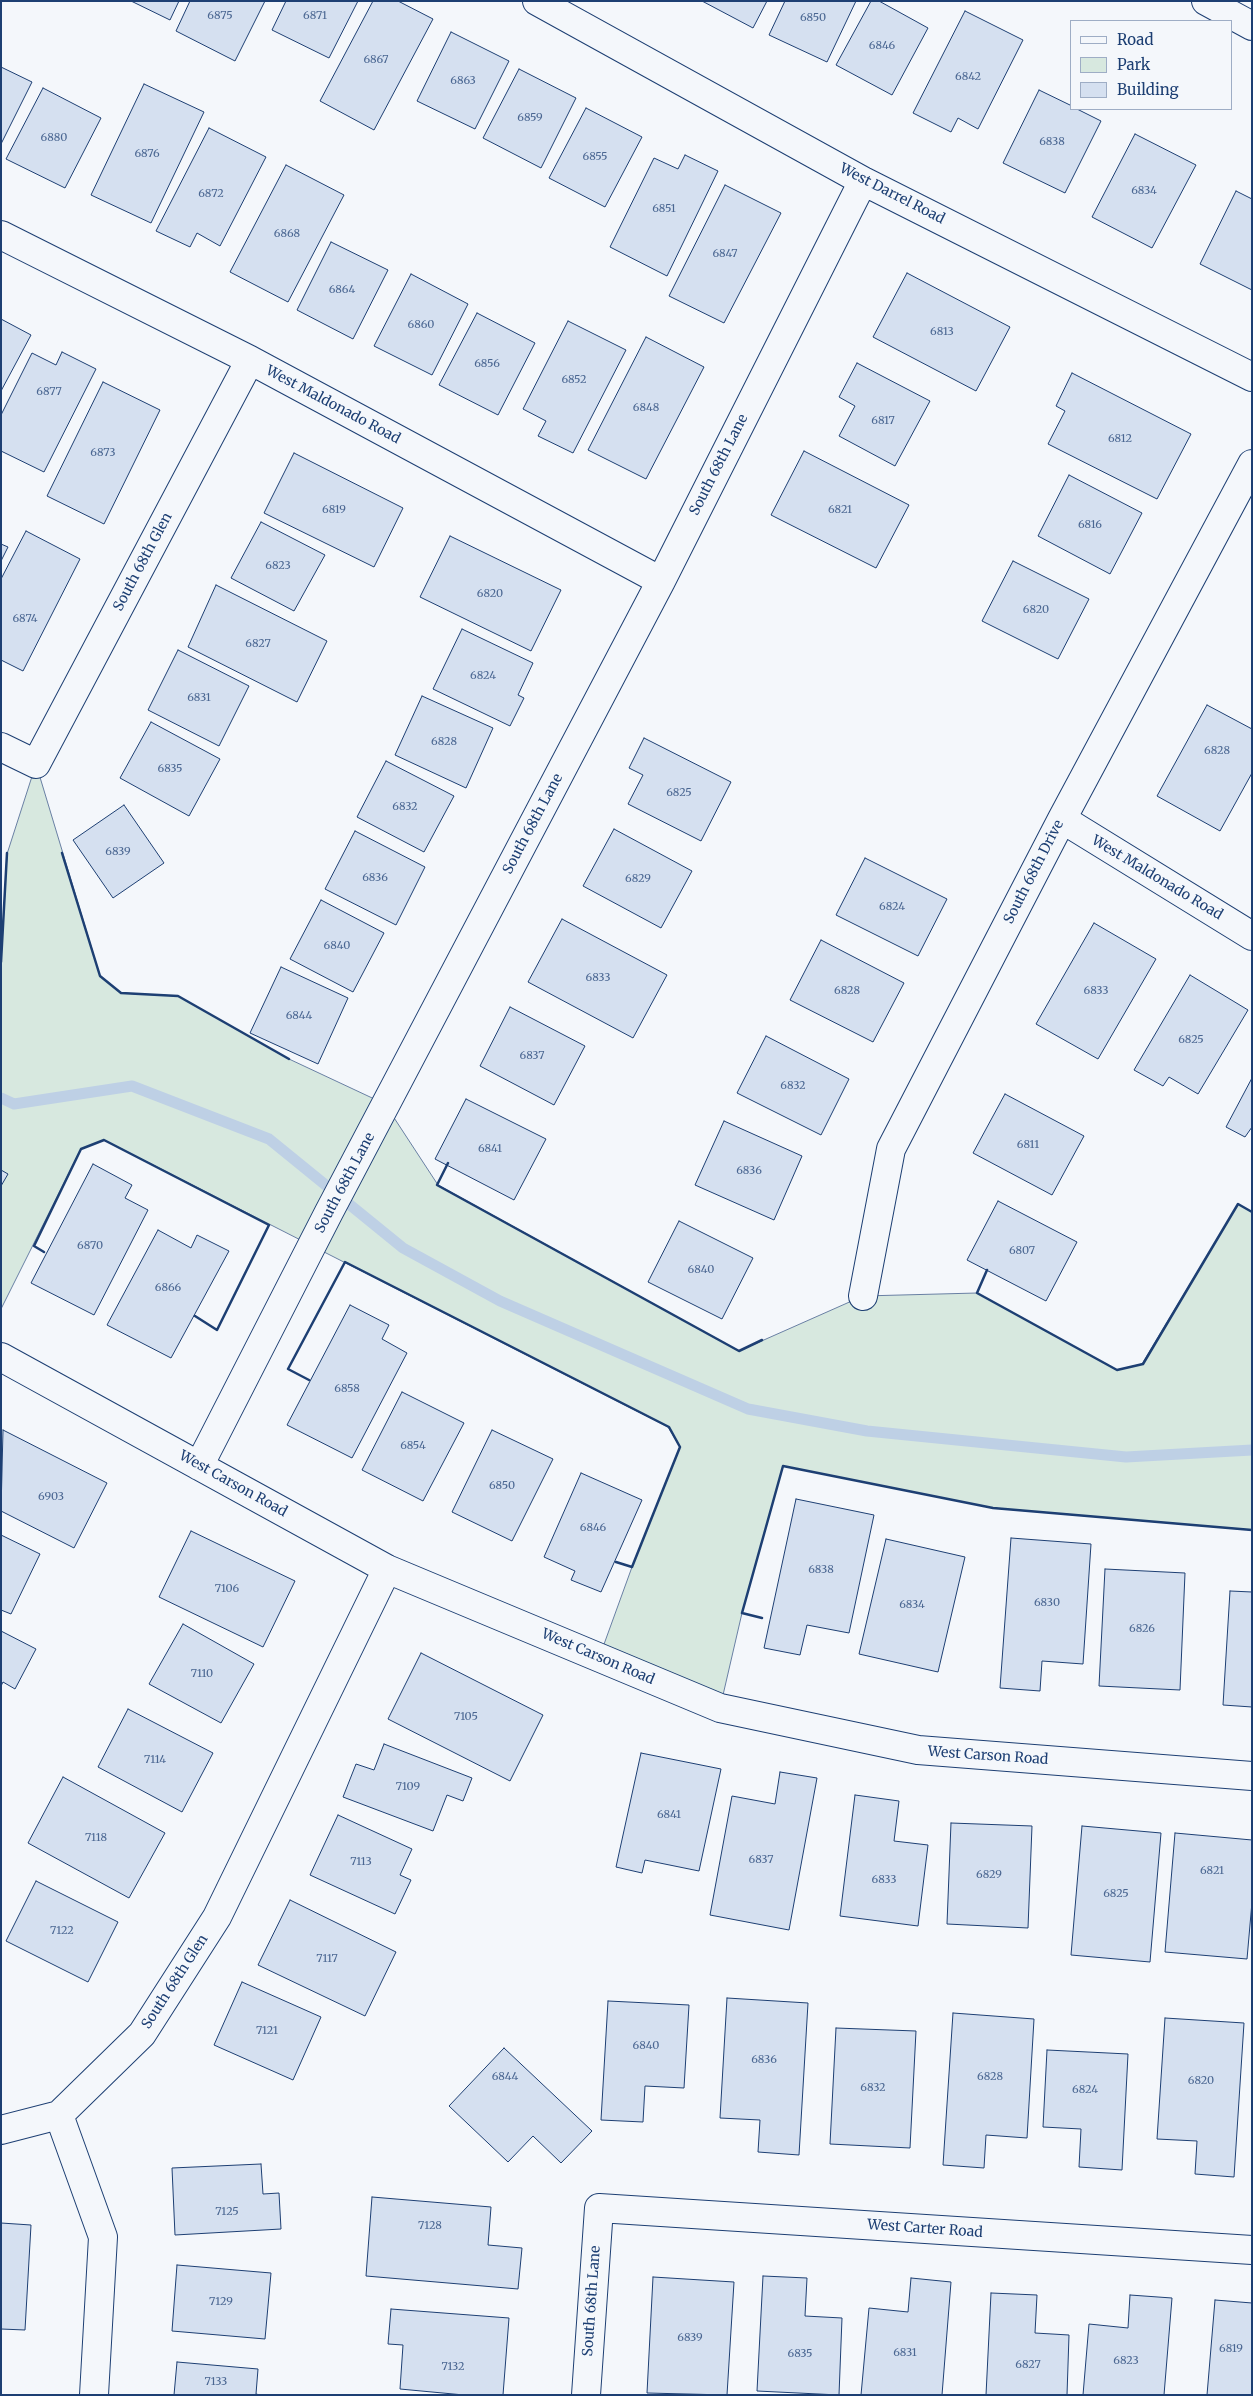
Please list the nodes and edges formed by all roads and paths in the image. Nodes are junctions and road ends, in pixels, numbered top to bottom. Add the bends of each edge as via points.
1 (537, 1) edge
2 (1206, 1) edge
3 (1252, 26) edge
4 (863, 181) junction
5 (1, 235) edge
6 (250, 360) junction
7 (1252, 377) edge
8 (1252, 464) edge
9 (661, 581) junction
10 (1, 747) edge
11 (1062, 819) junction
12 (1252, 936) edge
13 (863, 1296) dead end
14 (1, 1357) edge
15 (199, 1466) junction
16 (387, 1569) junction
17 (1252, 1776) edge
18 (59, 2115) junction
19 (1, 2130) edge
20 (599, 2208) joint
21 (1252, 2250) edge
22 (94, 2395) edge
23 (586, 2395) edge

1 - 4 street, West Darrel Road
2 - 3 street
4 - 7 street, West Darrel Road
4 - 9 street, South 68th Lane
5 - 6 street, West Maldonado Road
6 - 9 street, West Maldonado Road
6 - 10 street, South 68th Glen via 36,764
8 - 11 street, South 68th Drive
9 - 15 street, South 68th Lane
11 - 12 street, West Maldonado Road
11 - 13 street, South 68th Drive via 891,1149
14 - 15 street, West Carson Road
15 - 16 street, West Carson Road
16 - 17 street, West Carson Road via 720,1708 918,1750
16 - 18 street, South 68th Glen via 217,1918 142,2034
18 - 19 street
18 - 22 street via 103,2237
20 - 21 street, West Carter Road
20 - 23 street, South 68th Lane

